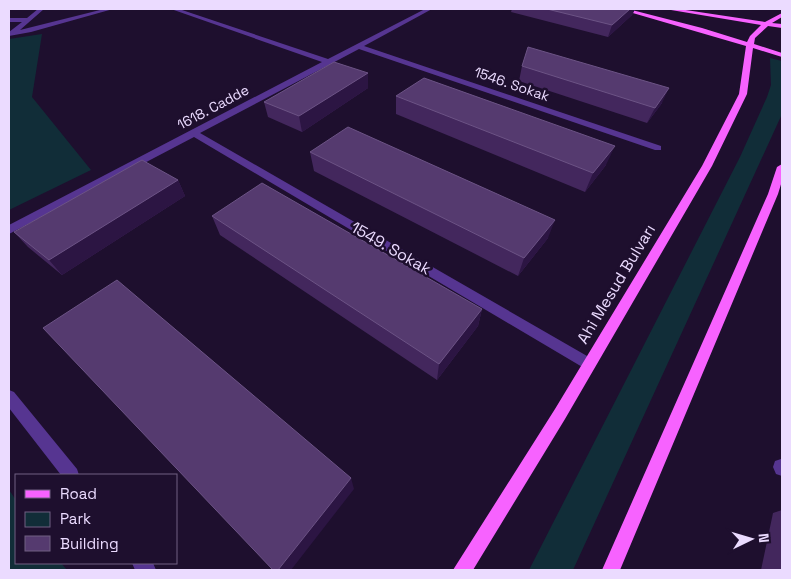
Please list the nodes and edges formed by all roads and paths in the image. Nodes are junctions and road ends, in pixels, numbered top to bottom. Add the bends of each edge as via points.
1 (41, 9) edge
2 (110, 9) edge
3 (174, 9) edge
4 (429, 9) edge
5 (622, 9) edge
6 (668, 9) edge
7 (782, 14) edge
8 (9, 20) edge
9 (29, 20) junction
10 (767, 23) junction
11 (782, 26) edge
12 (11, 34) edge
13 (750, 45) junction
14 (358, 46) junction
15 (782, 55) edge
16 (328, 62) junction
17 (194, 133) junction
18 (658, 148) dead end
19 (782, 167) edge
20 (9, 230) edge
21 (589, 364) junction
22 (9, 397) edge
23 (70, 474) edge
24 (462, 570) edge
25 (611, 570) edge

1 - 9 street
2 - 12 street
3 - 16 street
4 - 14 street, 1618. Cadde
5 - 13 main road
6 - 10 main road
7 - 10 main road, Ahi Mesud Bulvarı
8 - 9 street
9 - 12 street
10 - 11 main road
10 - 13 main road, Ahi Mesud Bulvarı via 752,37
13 - 15 main road
13 - 21 main road, Ahi Mesud Bulvarı via 739,106 708,166
14 - 16 street, 1618. Cadde
14 - 18 street, 1546. Sokak
16 - 17 street, 1618. Cadde
17 - 20 street, 1618. Cadde
17 - 21 street, 1549. Sokak
19 - 25 main road
21 - 24 main road, Ahi Mesud Bulvarı
22 - 23 street

